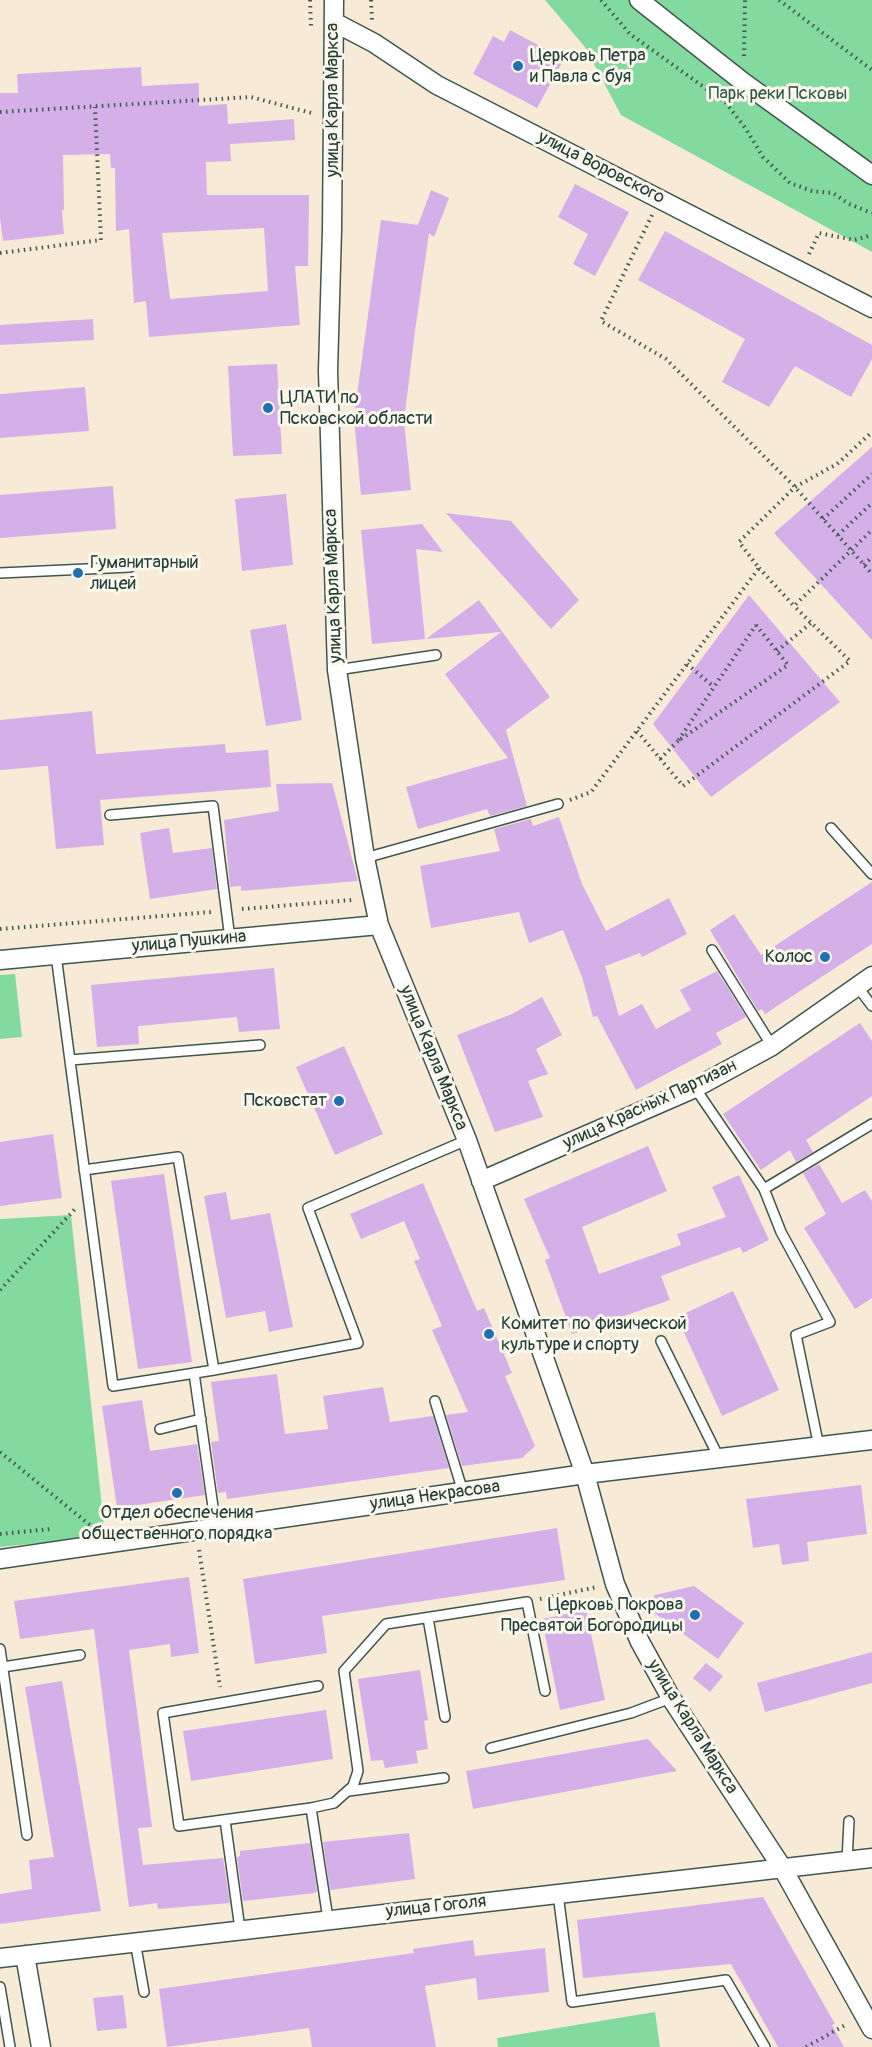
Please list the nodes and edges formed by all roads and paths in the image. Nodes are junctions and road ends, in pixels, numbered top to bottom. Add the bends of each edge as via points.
1 (334, 0) edge
2 (601, 0) edge
3 (639, 0) edge
4 (745, 0) edge
5 (778, 0) edge
6 (334, 22) junction
7 (872, 70) edge
8 (743, 82) junction
9 (95, 107) junction
10 (0, 112) edge
11 (333, 113) junction
12 (872, 175) edge
13 (661, 199) junction
14 (872, 213) edge
15 (819, 233) dead end
16 (872, 235) edge
17 (0, 253) edge
18 (872, 308) edge
19 (872, 432) edge
20 (872, 474) edge
21 (795, 487) junction
22 (872, 503) edge
23 (823, 519) junction
24 (872, 530) edge
25 (838, 535) junction
26 (850, 550) junction
27 (872, 557) edge
28 (864, 565) junction
29 (130, 567) dead end
30 (759, 568) junction
31 (0, 573) edge
32 (872, 574) edge
33 (794, 606) junction
34 (812, 623) junction
35 (777, 651) junction
36 (436, 655) dead end
37 (687, 664) junction
38 (337, 670) junction
39 (714, 687) junction
40 (637, 731) junction
41 (678, 741) junction
42 (660, 759) junction
43 (558, 804) joint
44 (110, 815) dead end
45 (831, 828) dead end
46 (365, 858) junction
47 (872, 874) edge
48 (352, 900) dead end
49 (227, 910) junction
50 (379, 925) junction
51 (0, 929) edge
52 (230, 939) junction
53 (712, 950) dead end
54 (56, 955) junction
55 (0, 960) edge
56 (865, 981) edge
57 (872, 1006) edge
58 (260, 1045) dead end
59 (772, 1046) junction
60 (70, 1060) junction
61 (695, 1088) junction
62 (872, 1124) edge
63 (467, 1140) junction
64 (84, 1170) junction
65 (482, 1181) junction
66 (764, 1189) junction
67 (87, 1195) junction
68 (0, 1290) edge
69 (662, 1341) dead end
70 (214, 1370) junction
71 (194, 1373) junction
72 (435, 1401) dead end
73 (201, 1419) junction
74 (160, 1429) dead end
75 (872, 1440) edge
76 (819, 1446) junction
77 (0, 1452) edge
78 (719, 1458) junction
79 (585, 1474) junction
80 (464, 1492) junction
81 (79, 1526) dead end
82 (56, 1528) dead end
83 (216, 1528) junction
84 (196, 1531) junction
85 (0, 1534) edge
86 (0, 1559) edge
87 (615, 1584) junction
88 (527, 1602) junction
89 (428, 1618) junction
90 (0, 1649) edge
91 (80, 1655) dead end
92 (3, 1667) junction
93 (318, 1686) dead end
94 (545, 1691) dead end
95 (671, 1698) junction
96 (222, 1703) junction
97 (445, 1718) dead end
98 (491, 1748) dead end
99 (444, 1778) dead end
100 (349, 1791) junction
101 (311, 1808) junction
102 (225, 1820) junction
103 (849, 1821) dead end
104 (27, 1835) dead end
105 (872, 1858) edge
106 (847, 1861) junction
107 (783, 1869) junction
108 (558, 1894) junction
109 (328, 1919) junction
110 (240, 1929) junction
111 (135, 1941) junction
112 (25, 1955) junction
113 (0, 1958) edge
114 (0, 1987) edge
115 (144, 1992) dead end
116 (869, 2018) edge
117 (10, 2047) edge
118 (41, 2047) edge
119 (765, 2047) edge
120 (806, 2047) edge

1 - 6 street, улица Карла Маркса
2 - 14 path via 630,34 726,103 763,157 790,183 833,193
3 - 8 street
4 - 8 path
5 - 7 path
6 - 11 street, улица Карла Маркса
6 - 13 street, улица Воровского via 437,85
8 - 12 street
9 - 10 path
9 - 11 path via 251,97 315,114
9 - 17 path via 101,240
11 - 38 street, улица Карла Маркса via 328,370
13 - 18 street, улица Воровского
13 - 21 path via 601,321 666,359
15 - 16 path via 854,240
19 - 21 path via 837,464
20 - 23 path
21 - 23 path
21 - 30 path via 739,542
22 - 25 path
23 - 25 path
24 - 26 path
25 - 26 path
26 - 28 path
26 - 33 path
27 - 28 path
28 - 32 path
29 - 31 lane
30 - 33 path
30 - 37 path
33 - 34 path
34 - 35 path
34 - 42 path via 850,661 683,786
35 - 39 path via 756,626
35 - 41 path via 788,665
36 - 38 lane
37 - 39 path
37 - 40 path
38 - 46 street, улица Карла Маркса
39 - 41 path
40 - 42 path
40 - 43 path via 591,792
41 - 42 path
43 - 46 lane
44 - 49 lane via 213,806
45 - 47 lane
46 - 50 street, улица Карла Маркса
48 - 49 path
49 - 51 path
49 - 52 lane
50 - 52 street, улица Пушкина
50 - 63 street, улица Карла Маркса
52 - 54 street, улица Пушкина
53 - 59 lane
54 - 55 street, улица Пушкина
54 - 60 lane
56 - 57 lane
56 - 59 street, улица Красных Партизан
58 - 60 lane
59 - 61 street, улица Красных Партизан
60 - 64 lane
61 - 65 street, улица Красных Партизан
61 - 66 lane
62 - 66 lane
63 - 65 street, улица Карла Маркса
63 - 70 lane via 309,1208 358,1342
64 - 67 lane
64 - 70 lane via 178,1156
65 - 79 street, улица Карла Маркса
66 - 76 lane via 781,1232 830,1322 796,1335
67 - 68 path
67 - 71 lane via 113,1386
69 - 78 lane
70 - 71 lane
71 - 73 lane
72 - 80 lane
73 - 74 lane
73 - 83 lane
75 - 76 street, улица Некрасова
76 - 78 street, улица Некрасова
77 - 81 path via 90,1525
78 - 79 street, улица Некрасова
79 - 80 street, улица Некрасова
79 - 87 street, улица Карла Маркса
80 - 83 street, улица Некрасова
82 - 85 path
83 - 84 street, улица Некрасова
84 - 86 street, улица Некрасова
84 - 96 path
87 - 88 path
87 - 95 street, улица Карла Маркса via 640,1642
88 - 89 lane
88 - 94 lane
89 - 97 lane
89 - 100 lane via 386,1624 344,1671 358,1771
90 - 92 lane
91 - 92 lane
92 - 104 lane
93 - 96 lane
95 - 98 lane via 631,1713
95 - 107 street, улица Карла Маркса
96 - 102 lane via 163,1713 179,1826
99 - 100 lane
100 - 101 lane via 334,1803
101 - 102 lane
101 - 109 lane
102 - 110 lane
103 - 106 lane
105 - 106 street, улица Гоголя
106 - 107 street, улица Гоголя
107 - 108 street, улица Гоголя
107 - 116 street, улица Карла Маркса
108 - 109 street, улица Гоголя
108 - 119 lane via 572,2002 726,1980
109 - 110 street, улица Гоголя
110 - 111 street, улица Гоголя
111 - 112 street, улица Гоголя
111 - 115 lane
112 - 113 street, улица Гоголя
112 - 118 street
114 - 117 lane
116 - 120 path

